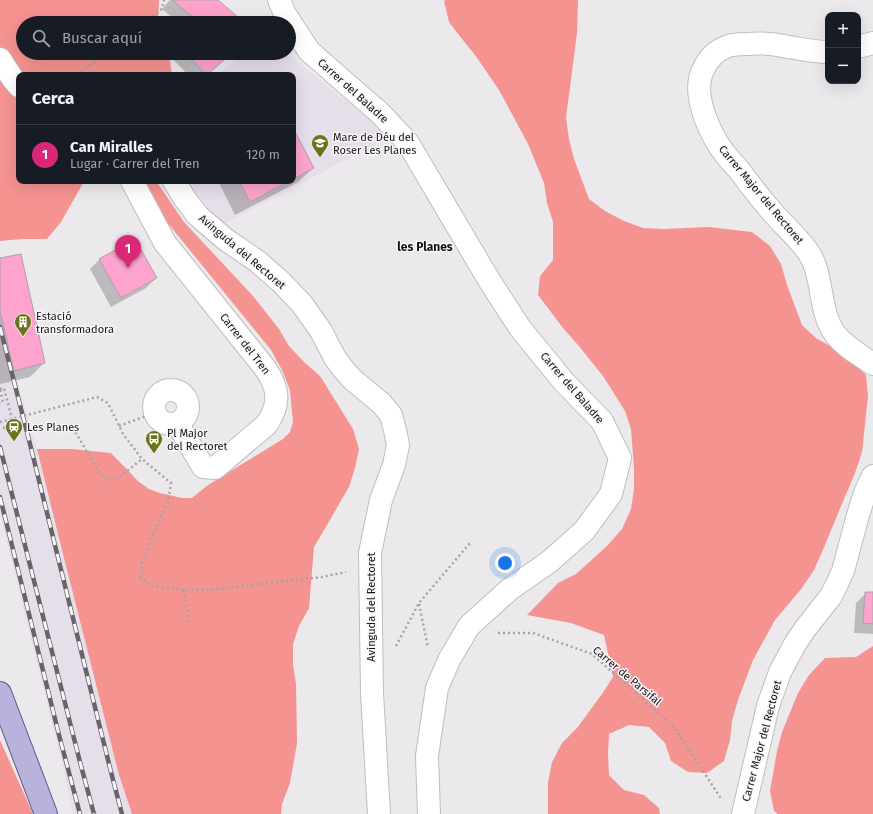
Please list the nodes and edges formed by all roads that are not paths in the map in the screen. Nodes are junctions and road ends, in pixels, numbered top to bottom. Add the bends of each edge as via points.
1 (279, 0) edge
2 (286, 16) edge
3 (296, 31) edge
4 (873, 43) edge
5 (861, 46) edge
6 (825, 52) edge
7 (0, 59) edge
8 (16, 82) edge
9 (134, 184) edge
10 (176, 184) edge
11 (873, 364) edge
12 (177, 423) junction
13 (873, 476) edge
14 (0, 693) edge
15 (46, 814) edge
16 (379, 814) edge
17 (429, 814) edge
18 (743, 814) edge

1 - 2 street, Carrer del Baladre
3 - 17 street, Carrer del Baladre via 309,51 381,114 408,143 516,322 564,382 602,421 620,458 611,494 584,531 549,562 510,589 470,626 449,660 437,688 428,756
4 - 5 street
6 - 11 street, Carrer Major del Rectoret via 768,44 739,44 726,47 715,53 706,63 699,84 700,96 709,128 720,148 809,254 815,268 826,316 835,334
7 - 8 street
9 - 12 street, Carrer del Tren via 165,243 265,368 276,389 276,407 266,425 215,468 203,467
10 - 16 street, Avinguda del Rectoret via 198,216 225,240 257,261 302,304 321,330 335,358 353,380 381,403 391,415 396,430 398,445 394,465 381,500 370,553 372,693
12 - 12 street via 186,415 188,403 181,392 169,389 157,395 154,400 154,413 162,422
13 - 18 street, Carrer Major del Rectoret via 865,493 843,572 830,596 795,644 780,672 768,706
14 - 15 main road

